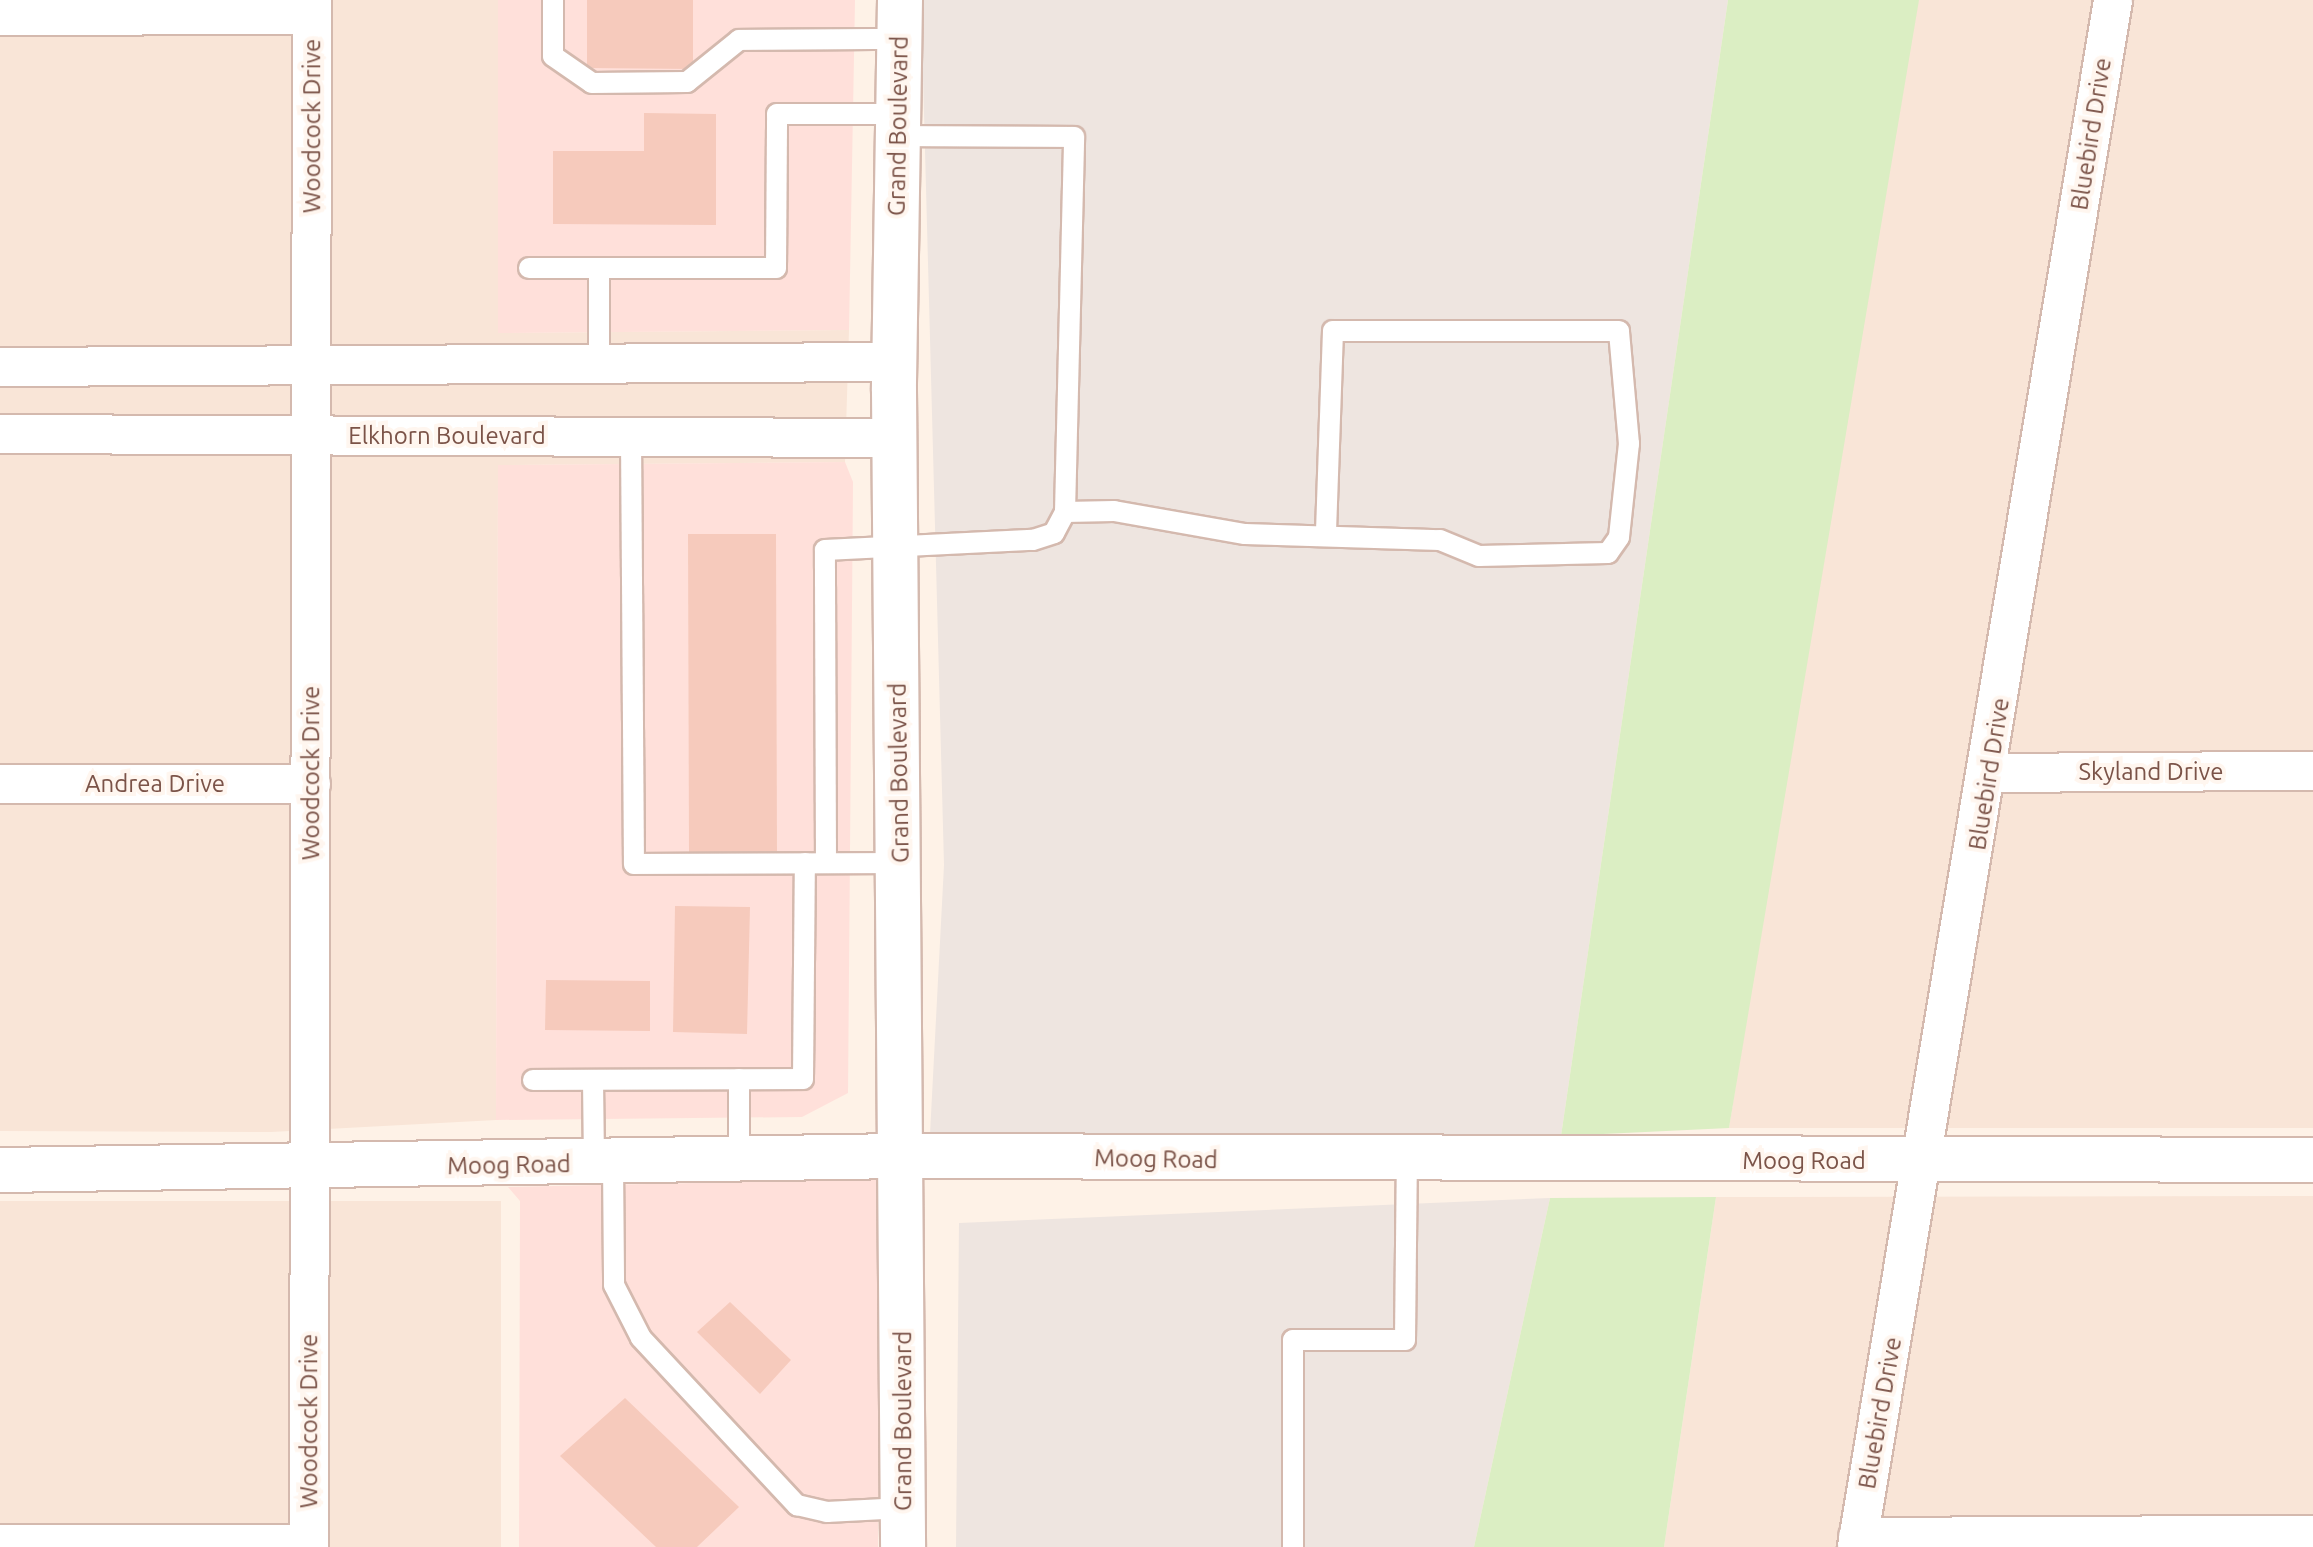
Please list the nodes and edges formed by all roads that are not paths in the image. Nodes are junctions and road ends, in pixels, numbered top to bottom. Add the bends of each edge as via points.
1 (553, 0) edge
2 (2113, 0) edge
3 (312, 7) edge
4 (0, 16) edge
5 (900, 20) edge
6 (898, 125) junction
7 (529, 268) dead end
8 (599, 268) junction
9 (894, 362) junction
10 (599, 364) junction
11 (311, 365) junction
12 (0, 367) edge
13 (0, 434) edge
14 (311, 435) junction
15 (631, 437) junction
16 (895, 438) junction
17 (1065, 512) junction
18 (1326, 536) junction
19 (896, 549) junction
20 (2313, 771) edge
21 (1989, 773) junction
22 (0, 784) edge
23 (311, 784) junction
24 (815, 863) junction
25 (900, 863) junction
26 (739, 1079) junction
27 (533, 1080) dead end
28 (593, 1080) junction
29 (903, 1156) junction
30 (739, 1160) junction
31 (2313, 1160) edge
32 (1924, 1161) junction
33 (1407, 1162) junction
34 (604, 1163) junction
35 (0, 1170) edge
36 (310, 1170) junction
37 (903, 1528) edge
38 (2313, 1535) edge
39 (1857, 1542) edge
40 (0, 1544) edge
41 (309, 1546) edge
42 (1293, 1547) edge

1 - 5 lane via 553,56 592,83 687,82 739,40
2 - 21 street, Bluebird Drive
3 - 4 street
3 - 11 street, Woodcock Drive
5 - 6 street, Grand Boulevard
6 - 8 lane via 777,114 776,268
6 - 9 street, Grand Boulevard
6 - 17 lane via 1074,137
7 - 8 lane
8 - 10 lane
9 - 10 street
9 - 16 street, Grand Boulevard
10 - 11 street
11 - 12 street
11 - 14 street, Woodcock Drive
13 - 14 street, Elkhorn Boulevard
14 - 15 street, Elkhorn Boulevard
14 - 23 street, Woodcock Drive
15 - 16 street, Elkhorn Boulevard
15 - 24 lane via 634,864
16 - 19 street, Grand Boulevard
17 - 18 lane
17 - 19 lane via 1045,537
18 - 18 lane via 1440,540 1479,556 1613,551 1629,444 1619,331 1333,331
19 - 24 lane via 825,550
19 - 25 street, Grand Boulevard
20 - 21 street, Skyland Drive
21 - 32 street, Bluebird Drive
22 - 23 street, Andrea Drive
23 - 36 street, Woodcock Drive
24 - 25 lane
24 - 26 lane via 803,1079
25 - 29 street, Grand Boulevard
26 - 28 lane
26 - 30 lane
27 - 28 lane
28 - 34 lane
29 - 30 street, Moog Road
29 - 33 street, Moog Road
29 - 37 street, Grand Boulevard
30 - 34 street, Moog Road
31 - 32 street, Moog Road
32 - 33 street, Moog Road
32 - 39 street, Bluebird Drive
33 - 42 lane via 1405,1340 1293,1340
34 - 36 street, Moog Road
34 - 37 lane via 614,1285 641,1338 797,1505
35 - 36 street, Moog Road
36 - 41 street, Woodcock Drive
38 - 39 street
40 - 41 street

